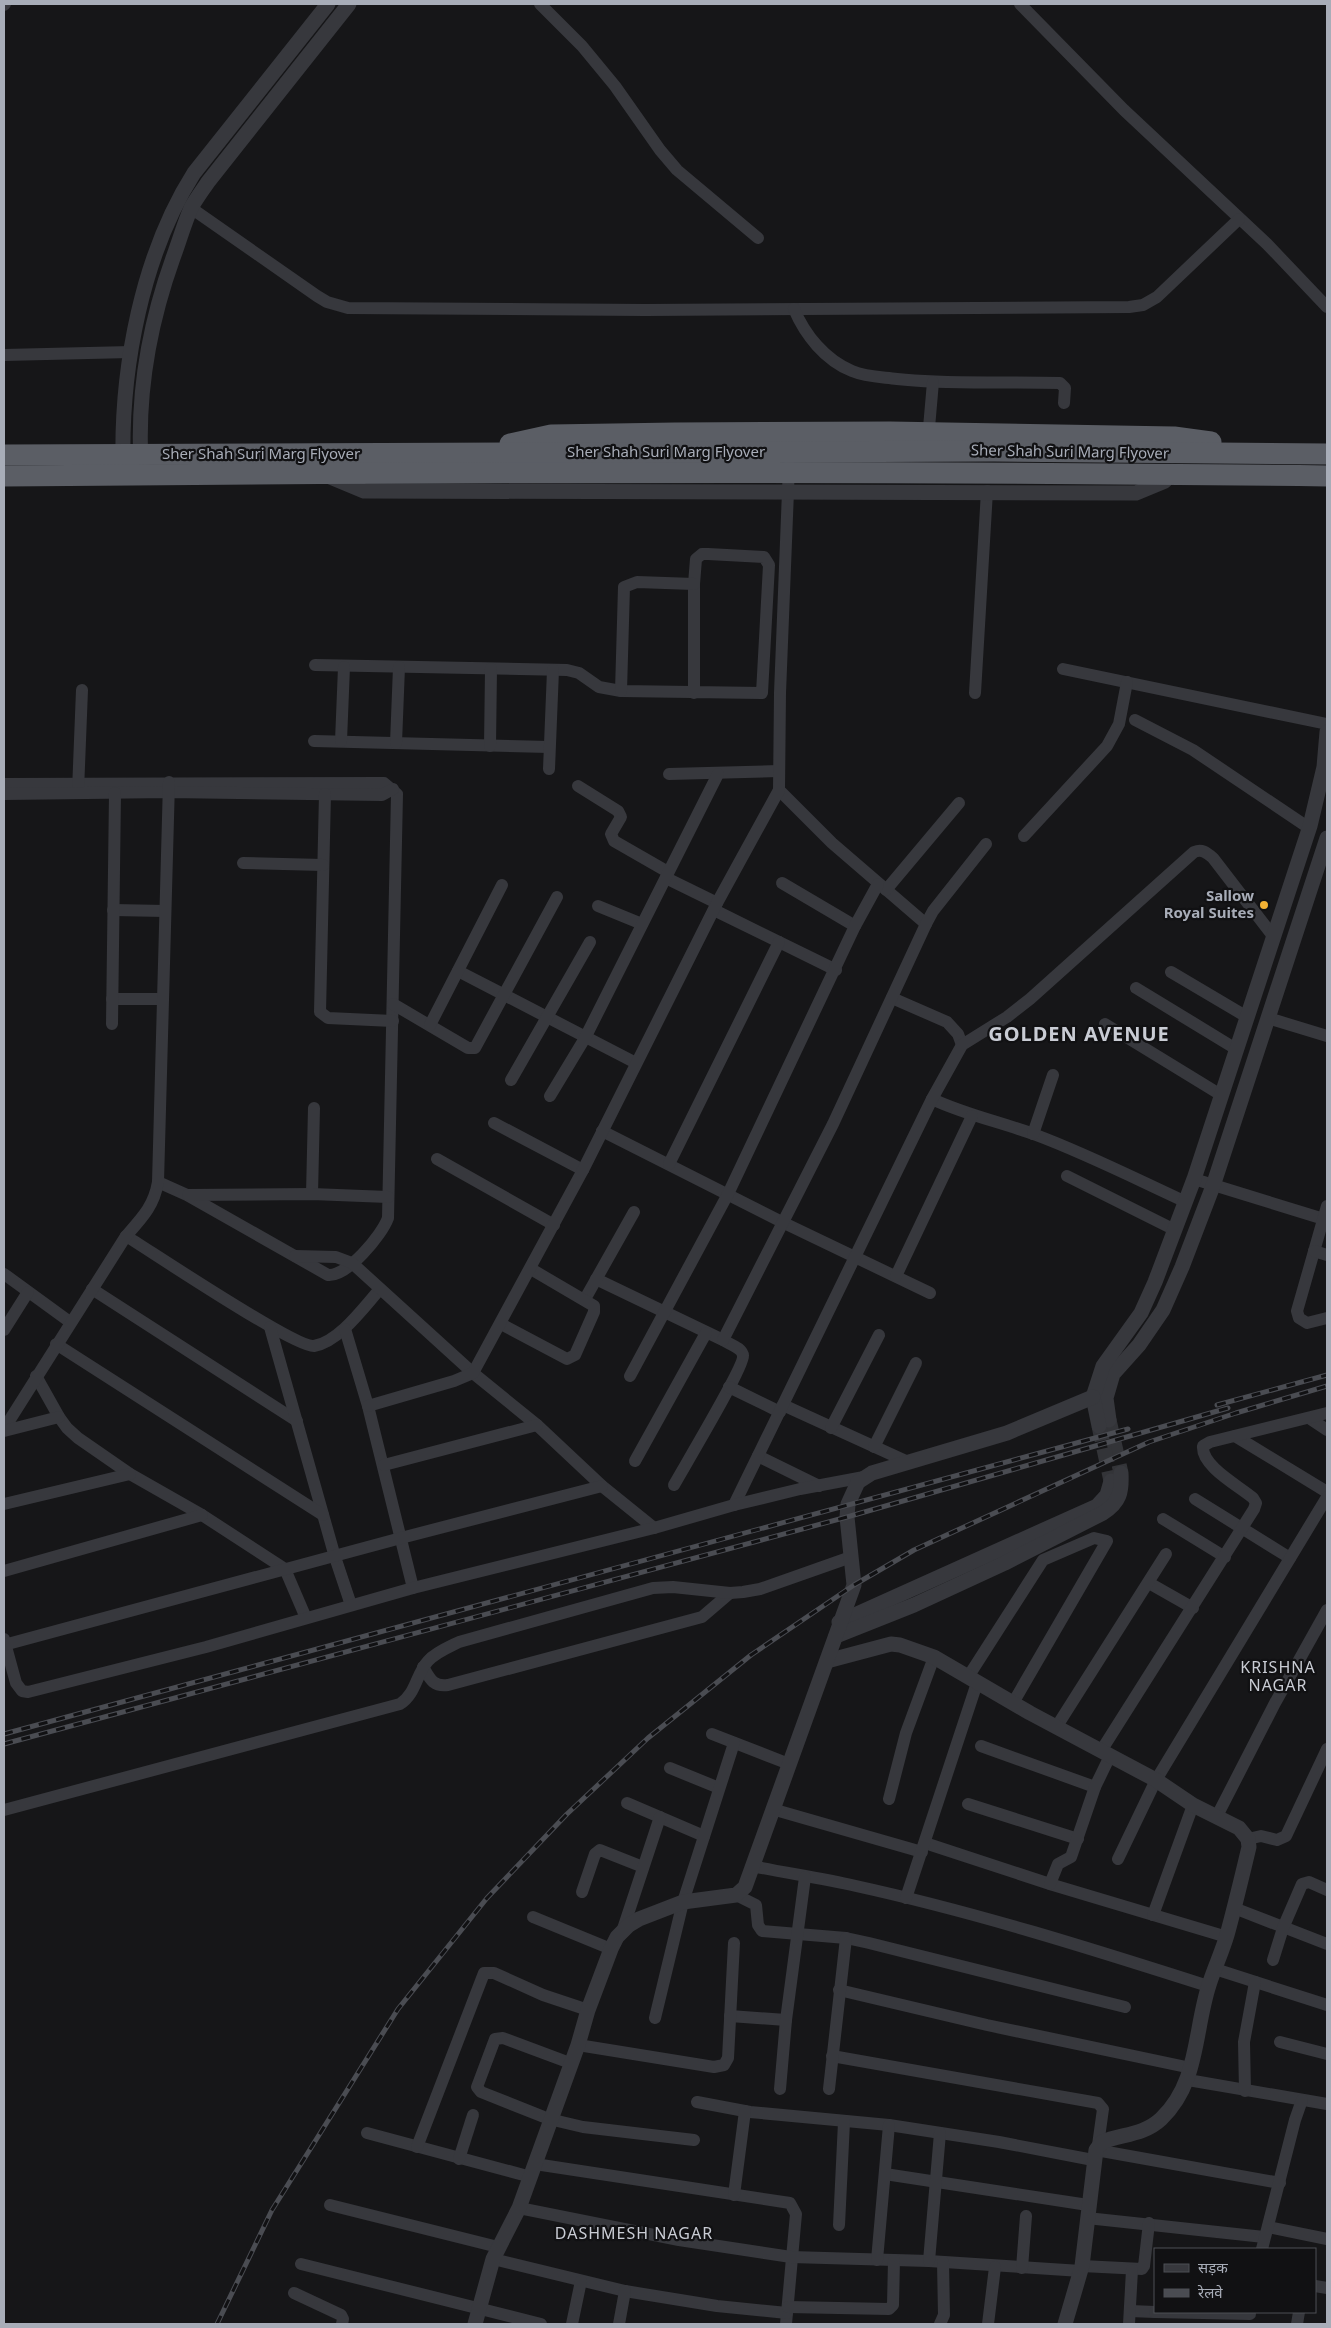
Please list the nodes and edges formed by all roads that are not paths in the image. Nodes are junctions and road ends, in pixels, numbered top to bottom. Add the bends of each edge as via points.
1 (328, 4) edge
2 (349, 4) edge
3 (540, 4) edge
4 (1020, 4) edge
5 (191, 208) junction
6 (1239, 219) junction
7 (758, 238) dead end
8 (1327, 307) edge
9 (794, 309) junction
10 (131, 352) junction
11 (4, 355) edge
12 (933, 382) junction
13 (1064, 403) dead end
14 (4, 440) edge
15 (131, 440) junction
16 (790, 442) junction
17 (928, 442) junction
18 (1327, 442) edge
19 (1219, 443) junction
20 (1327, 454) edge
21 (4, 455) edge
22 (465, 458) junction
23 (4, 466) edge
24 (1327, 466) edge
25 (1208, 474) junction
26 (132, 475) junction
27 (4, 476) edge
28 (1327, 476) edge
29 (788, 481) junction
30 (1159, 481) junction
31 (987, 491) junction
32 (694, 584) junction
33 (315, 665) dead end
34 (344, 667) junction
35 (399, 667) junction
36 (491, 669) junction
37 (1063, 669) dead end
38 (553, 670) junction
39 (1127, 682) junction
40 (82, 690) dead end
41 (621, 690) junction
42 (694, 693) junction
43 (762, 693) junction
44 (780, 693) junction
45 (975, 693) dead end
46 (1134, 720) dead end
47 (1327, 724) edge
48 (1327, 732) edge
49 (314, 741) dead end
50 (341, 741) junction
51 (396, 743) junction
52 (490, 746) junction
53 (549, 747) junction
54 (1325, 768) edge
55 (549, 769) dead end
56 (778, 771) junction
57 (669, 774) dead end
58 (718, 774) junction
59 (4, 784) edge
60 (578, 786) dead end
61 (169, 787) junction
62 (231, 788) junction
63 (78, 789) junction
64 (393, 790) junction
65 (778, 790) junction
66 (115, 793) junction
67 (4, 794) edge
68 (325, 794) junction
69 (959, 803) dead end
70 (1309, 828) junction
71 (1024, 836) dead end
72 (1327, 838) edge
73 (986, 844) dead end
74 (243, 863) dead end
75 (323, 865) junction
76 (667, 875) junction
77 (782, 884) dead end
78 (502, 885) dead end
79 (882, 887) junction
80 (556, 897) dead end
81 (598, 906) dead end
82 (716, 907) junction
83 (113, 910) junction
84 (164, 911) junction
85 (1278, 921) junction
86 (642, 924) junction
87 (926, 924) junction
88 (855, 926) junction
89 (1297, 928) junction
90 (1273, 936) junction
91 (590, 942) dead end
92 (779, 942) junction
93 (458, 970) junction
94 (836, 970) junction
95 (1171, 972) dead end
96 (1136, 988) dead end
97 (505, 994) junction
98 (892, 998) junction
99 (112, 999) junction
100 (162, 999) junction
101 (393, 1004) junction
102 (546, 1017) junction
103 (1247, 1017) junction
104 (1268, 1018) junction
105 (392, 1021) junction
106 (112, 1024) dead end
107 (1105, 1024) dead end
108 (430, 1025) junction
109 (1327, 1036) edge
110 (585, 1038) junction
111 (962, 1045) junction
112 (1236, 1049) junction
113 (636, 1063) junction
114 (1053, 1075) dead end
115 (510, 1080) dead end
116 (1221, 1095) junction
117 (550, 1096) dead end
118 (932, 1099) junction
119 (314, 1108) dead end
120 (972, 1116) junction
121 (494, 1123) dead end
122 (602, 1131) junction
123 (1033, 1134) junction
124 (437, 1159) dead end
125 (669, 1164) junction
126 (583, 1170) junction
127 (1067, 1176) dead end
128 (1194, 1179) junction
129 (158, 1182) junction
130 (1213, 1186) junction
131 (312, 1194) junction
132 (728, 1194) junction
133 (187, 1195) junction
134 (388, 1197) junction
135 (1186, 1202) junction
136 (1327, 1206) edge
137 (634, 1212) dead end
138 (1325, 1219) edge
139 (784, 1223) junction
140 (554, 1225) junction
141 (1175, 1230) junction
142 (126, 1236) junction
143 (1314, 1251) junction
144 (1327, 1255) edge
145 (292, 1256) junction
146 (856, 1257) junction
147 (352, 1263) junction
148 (531, 1269) junction
149 (4, 1274) edge
150 (896, 1276) junction
151 (596, 1279) junction
152 (92, 1289) junction
153 (380, 1290) junction
154 (28, 1292) junction
155 (930, 1293) dead end
156 (585, 1298) junction
157 (663, 1311) junction
158 (1327, 1318) edge
159 (70, 1322) junction
160 (501, 1324) junction
161 (270, 1327) junction
162 (345, 1329) junction
163 (4, 1330) edge
164 (706, 1333) junction
165 (879, 1334) dead end
166 (723, 1340) junction
167 (56, 1344) junction
168 (916, 1363) dead end
169 (472, 1373) junction
170 (36, 1376) junction
171 (630, 1376) dead end
172 (729, 1386) junction
173 (1100, 1397) junction
174 (368, 1406) junction
175 (781, 1408) junction
176 (1327, 1413) edge
177 (59, 1416) junction
178 (1310, 1418) junction
179 (297, 1421) junction
180 (1104, 1423) tunnel mouth
181 (537, 1425) junction
182 (831, 1428) junction
183 (4, 1430) edge
184 (1327, 1430) edge
185 (1235, 1436) junction
186 (874, 1447) junction
187 (758, 1456) junction
188 (635, 1461) dead end
189 (908, 1462) junction
190 (384, 1465) junction
191 (130, 1474) junction
192 (864, 1477) junction
193 (1116, 1477) tunnel mouth
194 (674, 1485) dead end
195 (602, 1486) junction
196 (819, 1486) junction
197 (1327, 1492) edge
198 (1327, 1497) edge
199 (1195, 1499) dead end
200 (4, 1504) edge
201 (734, 1505) junction
202 (202, 1515) junction
203 (323, 1515) junction
204 (1163, 1518) dead end
205 (654, 1528) junction
206 (1242, 1529) junction
207 (400, 1538) junction
208 (1166, 1554) dead end
209 (335, 1557) junction
210 (851, 1557) junction
211 (1225, 1557) junction
212 (1290, 1558) junction
213 (285, 1569) junction
214 (4, 1571) edge
215 (1149, 1583) junction
216 (413, 1588) junction
217 (730, 1593) junction
218 (351, 1605) junction
219 (1193, 1608) junction
220 (1327, 1610) edge
221 (306, 1618) junction
222 (837, 1629) junction
223 (4, 1643) edge
224 (934, 1657) junction
225 (827, 1661) junction
226 (423, 1667) junction
227 (972, 1680) junction
228 (1013, 1703) junction
229 (1057, 1726) junction
230 (712, 1734) dead end
231 (734, 1743) junction
232 (981, 1746) dead end
233 (1327, 1749) edge
234 (1106, 1753) junction
235 (789, 1764) junction
236 (1324, 1765) edge
237 (670, 1768) dead end
238 (1156, 1780) junction
239 (1095, 1787) junction
240 (720, 1788) junction
241 (889, 1799) dead end
242 (627, 1803) dead end
243 (968, 1804) dead end
244 (1193, 1805) junction
245 (772, 1809) junction
246 (4, 1810) edge
247 (1217, 1816) junction
248 (660, 1817) junction
249 (704, 1836) junction
250 (1078, 1839) junction
251 (1248, 1839) junction
252 (923, 1848) junction
253 (1118, 1859) dead end
254 (752, 1866) junction
255 (643, 1867) junction
256 (805, 1877) junction
257 (1050, 1884) junction
258 (1327, 1890) edge
259 (582, 1892) dead end
260 (736, 1895) junction
261 (906, 1898) junction
262 (683, 1902) junction
263 (1234, 1908) junction
264 (1153, 1915) junction
265 (533, 1917) dead end
266 (1283, 1928) junction
267 (622, 1932) junction
268 (796, 1934) junction
269 (1226, 1937) junction
270 (846, 1938) junction
271 (734, 1943) dead end
272 (1327, 1944) edge
273 (611, 1948) junction
274 (1273, 1960) dead end
275 (1215, 1970) junction
276 (1255, 1982) junction
277 (1208, 1986) junction
278 (839, 1990) junction
279 (1327, 2005) edge
280 (1125, 2008) dead end
281 (588, 2010) junction
282 (730, 2016) junction
283 (655, 2018) dead end
284 (786, 2020) junction
285 (1280, 2042) dead end
286 (578, 2045) junction
287 (1327, 2054) edge
288 (832, 2056) junction
289 (570, 2064) junction
290 (1190, 2074) junction
291 (780, 2089) dead end
292 (829, 2089) dead end
293 (1245, 2091) junction
294 (1302, 2100) junction
295 (697, 2102) dead end
296 (1327, 2104) edge
297 (745, 2111) junction
298 (473, 2114) dead end
299 (550, 2119) junction
300 (844, 2122) junction
301 (889, 2125) junction
302 (367, 2133) dead end
303 (940, 2133) junction
304 (694, 2140) dead end
305 (417, 2148) junction
306 (1095, 2152) junction
307 (459, 2159) junction
308 (533, 2171) junction
309 (885, 2174) junction
310 (936, 2181) junction
311 (1280, 2183) junction
312 (734, 2195) junction
313 (330, 2205) dead end
314 (519, 2208) junction
315 (1087, 2211) junction
316 (1026, 2216) dead end
317 (1149, 2223) junction
318 (838, 2225) dead end
319 (1265, 2238) edge
320 (1327, 2239) edge
321 (495, 2253) junction
322 (791, 2257) junction
323 (877, 2260) junction
324 (894, 2260) junction
325 (929, 2261) junction
326 (943, 2262) junction
327 (301, 2264) dead end
328 (995, 2266) junction
329 (1022, 2268) junction
330 (1081, 2268) junction
331 (1132, 2270) junction
332 (581, 2281) junction
333 (625, 2291) junction
334 (294, 2293) dead end
335 (1154, 2312) edge
336 (1174, 2313) edge
337 (787, 2315) edge
338 (476, 2317) edge
339 (1250, 2317) edge
340 (1130, 2318) edge
341 (342, 2324) edge
342 (541, 2324) edge
343 (572, 2324) edge
344 (619, 2324) edge
345 (940, 2324) edge
346 (988, 2324) edge
347 (1065, 2324) edge

1 - 10 street via 179,196 142,296
2 - 5 street
3 - 7 street via 582,46 677,170
4 - 6 street via 1124,110
5 - 9 street via 317,296 348,308
5 - 15 street via 159,299
6 - 8 street
6 - 9 street via 1157,297 1143,304 1119,307
9 - 12 street via 799,322 818,348 850,371
10 - 11 street
10 - 15 street
12 - 13 street via 1060,383 1065,388
12 - 17 street
14 - 15 highway
15 - 16 highway
15 - 26 street
16 - 17 highway
16 - 29 street
17 - 19 highway
18 - 19 highway
19 - 22 highway via 1164,436 890,432 560,435
20 - 22 highway, Sher Shah Suri Marg Flyover via 994,450
21 - 22 highway, Sher Shah Suri Marg Flyover
22 - 23 highway, Sher Shah Suri Marg Flyover
22 - 24 highway, Sher Shah Suri Marg Flyover
22 - 30 highway via 568,478
25 - 28 highway
25 - 29 highway
25 - 30 highway
26 - 27 highway
26 - 29 highway via 318,472
29 - 31 street
29 - 44 street
30 - 31 street via 1136,493
31 - 45 street
32 - 41 street via 637,582 624,587
32 - 42 street
32 - 43 street via 696,559 702,554 767,559
33 - 34 street
34 - 35 street
34 - 50 street
35 - 36 street
35 - 51 street
36 - 38 street
36 - 52 street
37 - 39 street
38 - 41 street via 574,671 599,687
38 - 53 street
39 - 47 street
39 - 71 street via 1119,724 1107,746
40 - 63 street
41 - 42 street
42 - 43 street
43 - 44 street
44 - 56 street
46 - 70 street via 1193,750
48 - 54 street
49 - 50 street
50 - 51 street
51 - 52 street
52 - 53 street
53 - 55 street
54 - 70 street
56 - 58 street
56 - 65 street
57 - 58 street
58 - 76 street
59 - 63 street
60 - 76 street via 618,811 620,817 611,834 614,841
61 - 62 street
61 - 63 street
61 - 66 street
61 - 84 street
62 - 64 street via 384,782
62 - 68 street
63 - 66 street
63 - 67 street
64 - 68 street via 382,795
64 - 101 street via 398,797
65 - 79 street
65 - 82 street
66 - 83 street
68 - 75 street
69 - 79 street
70 - 85 street
72 - 89 street
73 - 87 street
74 - 75 street
75 - 105 street via 320,1012 328,1018
76 - 82 street
76 - 86 street
77 - 88 street
78 - 93 street
79 - 87 street
79 - 88 street
80 - 97 street
81 - 86 street
82 - 92 street
82 - 113 street
83 - 84 street
83 - 99 street
84 - 100 street
85 - 89 street
85 - 90 street
86 - 110 street
87 - 98 street
88 - 94 street
89 - 104 street
90 - 103 street
90 - 111 street via 1212,858 1198,850 1030,999
91 - 102 street
92 - 94 street
92 - 125 street
93 - 97 street
93 - 108 street
94 - 132 street
95 - 103 street
96 - 112 street
97 - 102 street
97 - 108 street via 475,1048 468,1048
98 - 111 street via 947,1022 958,1034
98 - 139 street
99 - 100 street
99 - 106 street
100 - 129 street
101 - 105 street
101 - 108 street
102 - 110 street
102 - 115 street
103 - 112 street
104 - 109 street
104 - 130 street
105 - 134 street
107 - 116 street
110 - 113 street
110 - 117 street
111 - 118 street
112 - 116 street
113 - 122 street
114 - 123 street
116 - 128 street
118 - 120 street
118 - 146 street
119 - 131 street
120 - 123 street
120 - 150 street
121 - 126 street
122 - 125 street
122 - 126 street
123 - 135 street
124 - 140 street
125 - 132 street
126 - 140 street
127 - 141 street
128 - 130 street
128 - 135 street
129 - 133 street
129 - 142 street via 150,1208
130 - 138 street
130 - 173 street via 1162,1310 1113,1374
131 - 133 street
131 - 134 street
132 - 139 street
132 - 157 street
133 - 145 street
134 - 147 street via 385,1227
135 - 141 street
136 - 138 street
137 - 151 street
138 - 143 street
139 - 146 street
139 - 166 street
140 - 148 street
141 - 173 street via 1141,1313 1103,1366
142 - 152 street
142 - 161 street
143 - 144 street
143 - 158 street via 1297,1315 1307,1323
145 - 147 street via 336,1257
145 - 147 street via 333,1275
146 - 150 street
146 - 175 street
147 - 153 street
148 - 156 street
148 - 160 street
149 - 154 street
150 - 155 street
151 - 156 street
151 - 157 street
152 - 159 street
152 - 179 street
153 - 162 street
153 - 169 street
154 - 159 street
154 - 163 street
156 - 160 street via 595,1308 575,1355 570,1358
157 - 164 street
157 - 171 street
159 - 167 street
160 - 169 street
161 - 162 street via 307,1346 319,1344
161 - 179 street
162 - 174 street
164 - 166 street
164 - 188 street
165 - 182 street
166 - 172 street via 744,1355
167 - 170 street
167 - 203 street
168 - 186 street
169 - 174 street
169 - 181 street
170 - 177 street
170 - 183 street
172 - 175 street
172 - 194 street
173 - 180 street
173 - 189 street via 1007,1433
174 - 190 street
175 - 182 street
175 - 187 street
176 - 178 street
177 - 183 street
177 - 191 street via 72,1434
178 - 184 street
178 - 185 street
179 - 203 street
181 - 190 street
181 - 195 street
182 - 186 street
185 - 197 street
185 - 206 street via 1210,1442 1202,1448 1215,1469 1255,1501
186 - 189 street
187 - 196 street
187 - 201 street
189 - 192 street
190 - 207 street
191 - 200 street
191 - 202 street
192 - 196 street
192 - 210 street via 854,1486 848,1504
193 - 222 street via 1097,1506
195 - 205 street
195 - 207 street
196 - 201 street
198 - 212 street
199 - 206 street
201 - 205 street
202 - 213 street
202 - 214 street
203 - 209 street
204 - 211 street
205 - 216 street
206 - 211 street
206 - 212 street
207 - 209 street
207 - 216 street
208 - 215 street
209 - 213 street
209 - 218 street
210 - 217 street via 760,1589
210 - 222 street via 854,1585
211 - 219 street
212 - 238 street
213 - 221 street
213 - 223 street
215 - 219 street
215 - 229 street
216 - 218 street
217 - 226 street via 653,1588 459,1642 433,1656
217 - 226 street via 702,1617 448,1685 432,1682
218 - 221 street
219 - 234 street
220 - 247 street via 1275,1702
221 - 223 street via 28,1692 22,1691 16,1683
222 - 225 street
224 - 225 street via 891,1644
224 - 227 street
224 - 241 street via 906,1734
225 - 235 street
226 - 246 street via 409,1697 400,1704
227 - 228 street
227 - 228 street via 1043,1560 1094,1538 1108,1542
227 - 252 street
228 - 229 street
229 - 234 street
230 - 231 street
231 - 235 street
231 - 240 street
232 - 239 street
233 - 236 street
234 - 238 street
234 - 239 street
235 - 245 street
236 - 251 street via 1286,1836 1277,1840 1261,1836
237 - 240 street
238 - 244 street
238 - 253 street
239 - 250 street
240 - 249 street
242 - 248 street
243 - 250 street
244 - 247 street
244 - 264 street
245 - 252 street
245 - 254 street
247 - 251 street via 1238,1828
248 - 249 street
248 - 255 street
249 - 262 street
250 - 257 street via 1071,1857 1058,1864
251 - 263 street
252 - 257 street
252 - 261 street
254 - 256 street
254 - 260 street via 745,1887
255 - 259 street via 600,1850 595,1854
255 - 267 street
256 - 261 street
256 - 268 street
257 - 264 street
258 - 266 street via 1309,1882 1302,1884
260 - 262 street
260 - 268 street via 756,1905 760,1930
261 - 277 street
262 - 267 street via 639,1919
262 - 283 street
263 - 266 street
263 - 269 street
264 - 269 street
265 - 273 street
266 - 272 street
266 - 274 street
267 - 273 street
268 - 270 street
268 - 284 street
269 - 275 street
270 - 278 street
270 - 280 street
271 - 282 street
273 - 281 street
275 - 276 street
275 - 277 street
276 - 279 street
276 - 293 street via 1244,2042
277 - 290 street
278 - 288 street
278 - 290 street
281 - 286 street
281 - 305 street via 543,1995 494,1973 484,1973
282 - 284 street
282 - 286 street via 728,2058 720,2067
284 - 291 street
285 - 287 street
286 - 289 street
288 - 292 street
288 - 306 street via 1098,2103 1103,2109
289 - 299 street
289 - 299 street via 503,2038 492,2041 477,2084 478,2090
290 - 293 street
290 - 306 street via 1168,2111 1153,2125 1139,2132 1104,2140
293 - 294 street
294 - 296 street
294 - 311 street
295 - 297 street
297 - 300 street
297 - 312 street
298 - 307 street
299 - 304 street via 596,2130
299 - 308 street
300 - 301 street
300 - 318 street
301 - 303 street
301 - 309 street
302 - 305 street
303 - 306 street
303 - 310 street
305 - 307 street
306 - 311 street
306 - 315 street
307 - 308 street
308 - 312 street
308 - 314 street
309 - 310 street
309 - 323 street
310 - 315 street
310 - 325 street
311 - 319 street
312 - 322 street via 793,2206 796,2214
313 - 321 street
314 - 321 street
314 - 322 street via 687,2242
315 - 317 street
315 - 330 street
316 - 329 street
317 - 319 street
317 - 331 street via 1144,2266 1142,2270
319 - 320 street
321 - 332 street
321 - 338 street
322 - 323 street
322 - 337 street
323 - 324 street
324 - 325 street
324 - 337 street via 893,2306 889,2309
325 - 326 street
326 - 328 street
326 - 345 street via 944,2315
327 - 338 street
328 - 329 street
328 - 346 street
329 - 330 street
330 - 331 street
330 - 347 street
331 - 340 street
332 - 333 street
332 - 343 street
333 - 337 street
333 - 344 street
334 - 341 street via 341,2315
335 - 340 street
336 - 339 street
338 - 342 street

